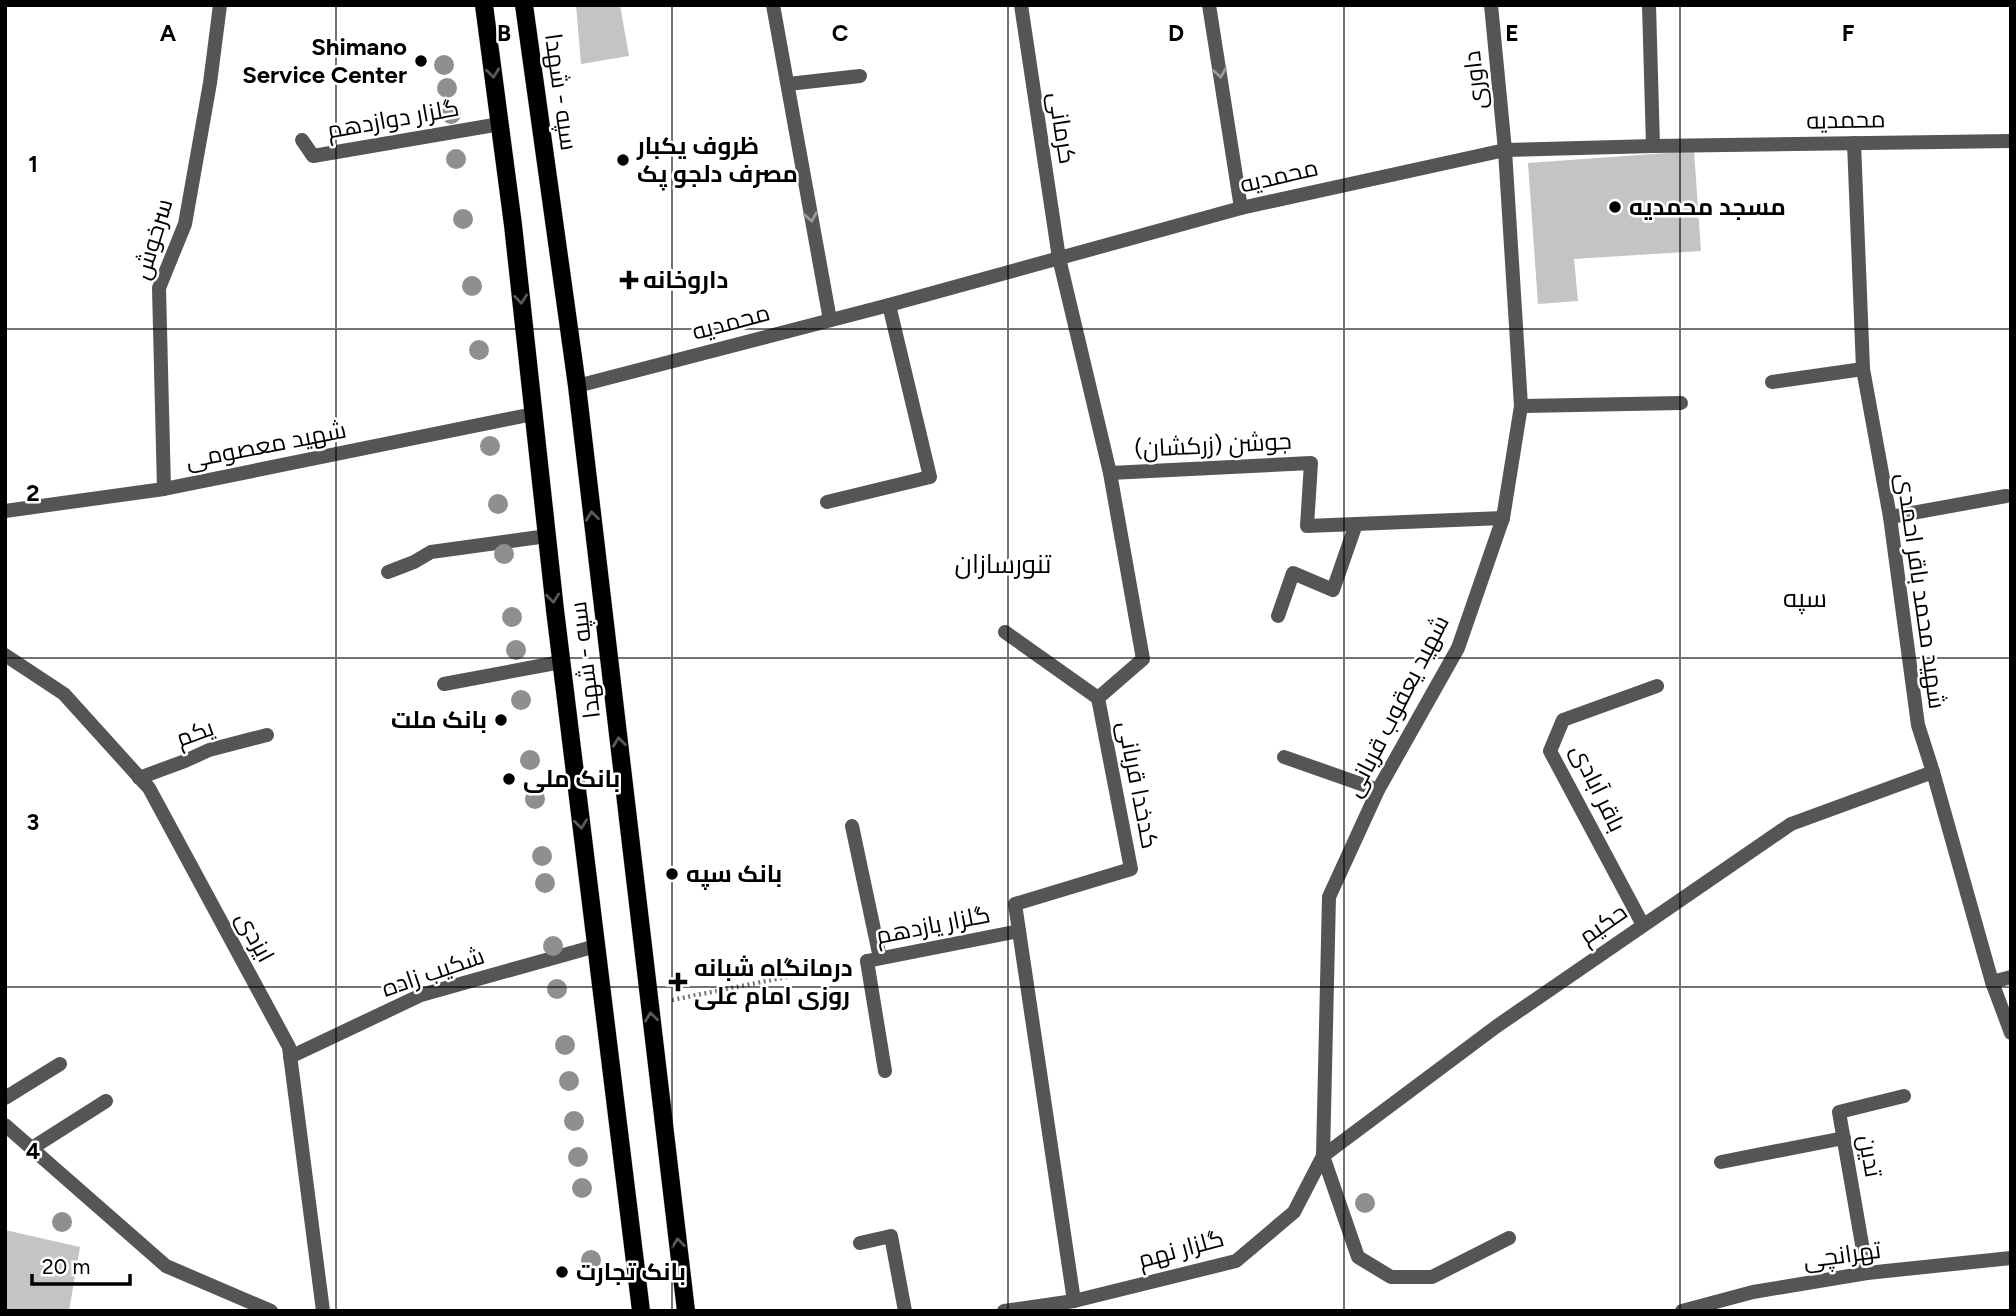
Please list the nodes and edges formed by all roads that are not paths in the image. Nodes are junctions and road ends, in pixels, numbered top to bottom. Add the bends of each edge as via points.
1 (220, 5) edge
2 (484, 5) edge
3 (524, 5) edge
4 (774, 5) edge
5 (1021, 5) edge
6 (1209, 5) edge
7 (1491, 5) edge
8 (1649, 5) edge
9 (860, 76) dead end
10 (788, 84) junction
11 (500, 124) junction
12 (302, 140) dead end
13 (2011, 141) edge
14 (1854, 143) junction
15 (1653, 146) junction
16 (1505, 150) junction
17 (1241, 208) junction
18 (1059, 258) junction
19 (889, 305) junction
20 (830, 320) junction
21 (1863, 369) junction
22 (1772, 382) dead end
23 (577, 386) junction
24 (1681, 403) dead end
25 (1521, 406) junction
26 (533, 414) junction
27 (1110, 473) junction
28 (163, 489) junction
29 (2006, 496) dead end
30 (827, 502) dead end
31 (5, 511) edge
32 (1890, 517) junction
33 (1503, 518) junction
34 (1356, 524) junction
35 (547, 536) junction
36 (388, 572) dead end
37 (1278, 616) dead end
38 (1005, 632) dead end
39 (5, 654) edge
40 (561, 662) junction
41 (444, 684) dead end
42 (1657, 687) dead end
43 (1098, 698) junction
44 (267, 735) dead end
45 (1284, 757) dead end
46 (1933, 772) junction
47 (139, 778) junction
48 (1378, 790) junction
49 (852, 826) dead end
50 (1643, 925) junction
51 (1019, 931) junction
52 (596, 946) junction
53 (874, 960) junction
54 (2011, 977) edge
55 (1992, 982) junction
56 (2011, 1033) edge
57 (290, 1057) junction
58 (60, 1064) dead end
59 (885, 1071) dead end
60 (1904, 1096) dead end
61 (5, 1098) edge
62 (106, 1101) dead end
63 (5, 1125) edge
64 (1844, 1138) junction
65 (32, 1149) junction
66 (1323, 1156) junction
67 (1721, 1162) dead end
68 (1509, 1238) dead end
69 (860, 1243) dead end
70 (2011, 1258) edge
71 (1867, 1273) junction
72 (1074, 1301) junction
73 (271, 1311) edge
74 (323, 1311) edge
75 (641, 1311) edge
76 (686, 1311) edge
77 (905, 1311) edge
78 (1004, 1311) edge
79 (1682, 1311) edge

1 - 28 street, سرخوش via 185,224 159,288
2 -> 11 main road, سپه - شهدا
3 - 23 main road, سپه - شهدا
4 - 10 street
5 - 18 street, کرمانی
6 -> 17 street
7 - 16 street, داوری
8 - 15 street
9 - 10 street
10 -> 20 street
11 - 12 street, گلزار دوازدهم via 313,156
11 -> 26 main road, سپه - شهدا
13 - 14 street, محمدیه
14 - 15 street, محمدیه
14 - 21 street, شهید محمد باقر احمدی
15 - 16 street, محمدیه
16 - 17 street, محمدیه
16 - 25 street, شهید یعقوب قربانی
17 - 18 street, محمدیه
18 - 19 street, محمدیه
18 - 27 street, کدخدا قربانی
19 - 20 street, محمدیه
19 - 30 street via 930,477
20 - 23 street, محمدیه
21 - 22 street
21 - 32 street, شهید محمد باقر احمدی
76 -> 23 main road, سپه - شهدا
24 - 25 street
25 - 33 street, شهید یعقوب قربانی
26 - 28 street, شهید معصومی
26 - 35 main road, سپه - شهدا
27 - 34 street, جوشن (زرکشان) via 1311,463 1307,526
27 - 43 street, کدخدا قربانی via 1143,659
28 - 31 street, شهید معصومی
29 - 32 street
32 - 46 street, شهید محمد باقر احمدی via 1918,725
33 - 34 street, جوشن (زرکشان)
33 - 48 street, شهید یعقوب قربانی via 1458,648
34 - 37 street via 1333,590 1293,573
35 - 36 street via 431,552
35 -> 40 main road, سپه - شهدا
38 - 43 street
39 - 47 street, ایزدی via 64,694
40 - 41 street
40 -> 52 main road, سپه - شهدا
42 - 50 street, باقر آبادی via 1563,720 1550,751
43 - 51 street, کدخدا قربانی via 1131,869 1015,904
44 - 47 street, یکم via 209,750
45 - 48 street
46 - 50 street, حکیم via 1791,824
46 - 55 street, شهید محمد باقر احمدی
47 - 57 street, ایزدی via 149,788 289,1047
48 - 66 street, شهید یعقوب قربانی via 1329,897
49 - 53 street
50 - 66 street, حکیم via 1497,1026
51 - 53 street, گلزار یازدهم
51 - 72 street, کدخدا قربانی
52 - 57 street, شکیب زاده via 421,995
52 - 75 main road, سپه - شهدا
53 - 59 street
54 - 55 street
55 - 56 street, شهید محمد باقر احمدی
57 - 74 street, ایزدی
58 - 61 street
60 - 64 street, تدین via 1839,1112
62 - 65 street
63 - 65 street
64 - 67 street
64 - 71 street, تدین
65 - 73 street via 166,1266
66 - 68 street via 1358,1257 1391,1277 1432,1277
66 - 72 street, گلزار نهم via 1294,1212 1236,1261
69 - 77 street via 891,1236
70 - 71 street, تهرانچی
71 - 79 street, تهرانچی via 1753,1292
72 - 78 street, گلزار نهم

